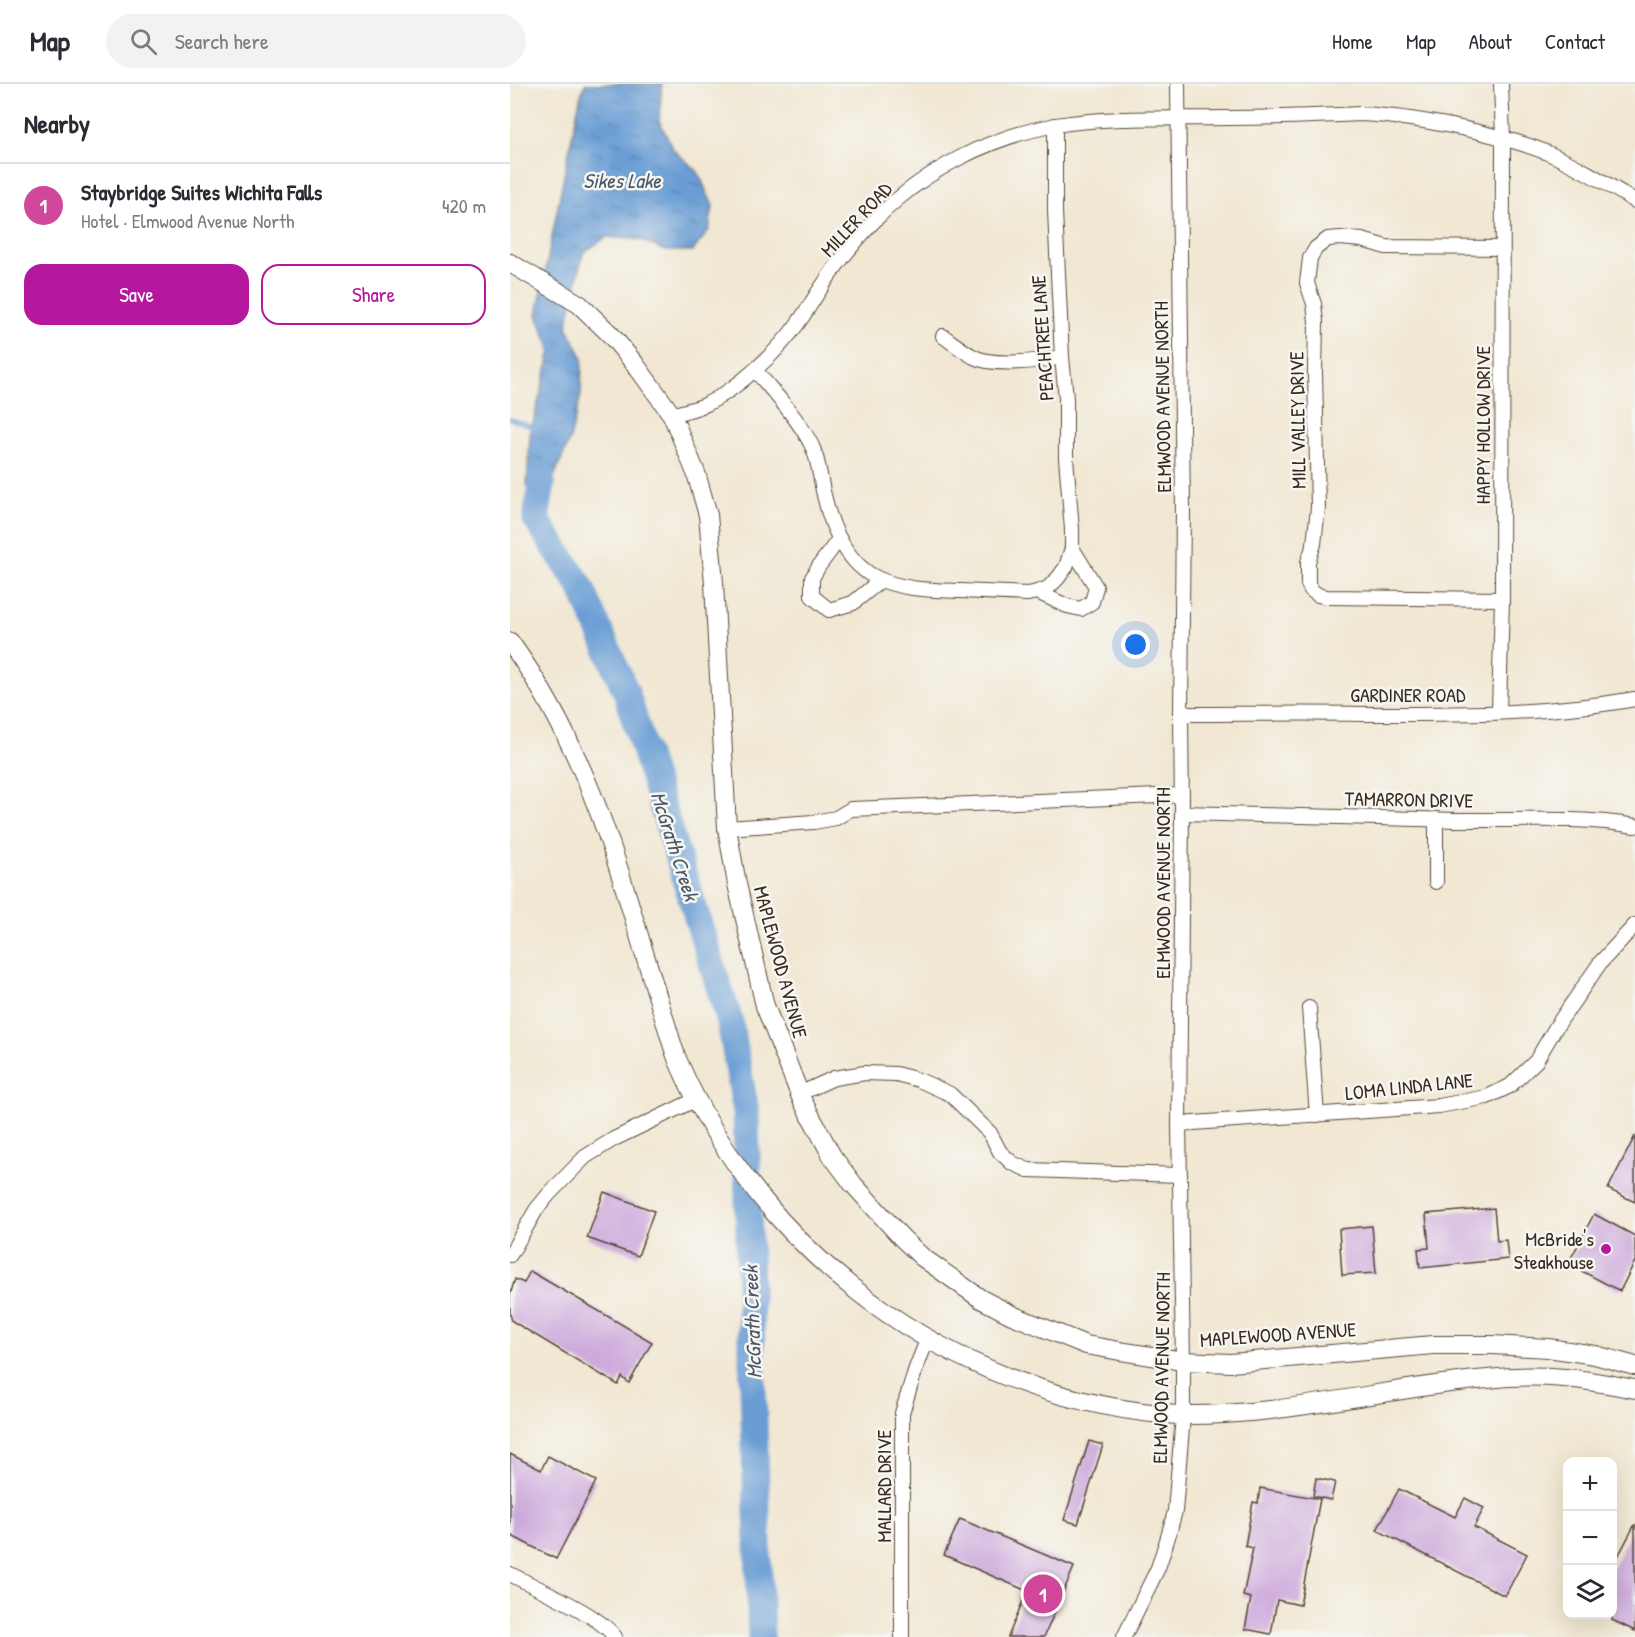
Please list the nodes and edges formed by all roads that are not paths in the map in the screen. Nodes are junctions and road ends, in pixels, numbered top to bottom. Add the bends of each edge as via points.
1 (1178, 84) edge
2 (1501, 84) edge
3 (1178, 118) junction
4 (1055, 125) junction
5 (1503, 138) junction
6 (1635, 201) edge
7 (1502, 248) junction
8 (510, 263) edge
9 (943, 336) dead end
10 (1062, 357) junction
11 (755, 370) junction
12 (672, 415) junction
13 (839, 539) junction
14 (1072, 548) junction
15 (881, 580) junction
16 (1037, 592) junction
17 (1502, 599) junction
18 (510, 642) edge
19 (1635, 699) edge
20 (1499, 712) junction
21 (1181, 714) junction
22 (1182, 795) junction
23 (1182, 813) junction
24 (1436, 819) junction
25 (1635, 826) edge
26 (727, 828) junction
27 (1436, 882) dead end
28 (1635, 926) edge
29 (1309, 1008) dead end
30 (799, 1094) junction
31 (697, 1099) junction
32 (1317, 1115) junction
33 (1179, 1124) junction
34 (1180, 1175) junction
35 (510, 1256) edge
36 (927, 1340) junction
37 (1183, 1361) junction
38 (1635, 1366) edge
39 (1635, 1389) edge
40 (1183, 1416) junction
41 (510, 1574) edge
42 (615, 1637) edge
43 (902, 1637) edge
44 (1124, 1637) edge

1 - 3 street, ELMWOOD AVENUE NORTH
2 - 5 street, HAPPY HOLLOW DRIVE
3 - 4 street, MILLER ROAD
3 - 5 street, MILLER ROAD via 1385,115
3 - 21 street, ELMWOOD AVENUE NORTH via 1183,511
4 - 10 street, PEACHTREE LANE
4 - 11 street, MILLER ROAD via 971,152 903,195 850,250 798,324
5 - 6 street, MILLER ROAD via 1550,154
5 - 7 street, HAPPY HOLLOW DRIVE
7 - 17 street, HAPPY HOLLOW DRIVE
7 - 17 street, MILL VALLEY DRIVE via 1386,247 1362,240 1328,239 1310,258 1307,283 1316,322 1318,508 1308,562 1311,590 1327,597
8 - 12 street, MAPLEWOOD AVENUE via 579,304 610,334
9 - 10 street via 975,358 989,362 1035,362
10 - 14 street, PEACHTREE LANE
11 - 12 street, MILLER ROAD via 706,404
11 - 13 street, PEACHTREE LANE via 812,446
12 - 26 street, MAPLEWOOD AVENUE via 708,515
13 - 15 street, PEACHTREE LANE via 849,555
13 - 15 street via 812,578 812,596 829,610 853,603
14 - 16 street, PEACHTREE LANE via 1058,578
14 - 16 street, PEACHTREE LANE via 1096,587 1092,602 1081,609
15 - 16 street, PEACHTREE LANE via 930,590
17 - 20 street, HAPPY HOLLOW DRIVE
18 - 31 street via 555,712 582,769 608,836 677,1059
19 - 20 street, GARDINER ROAD
20 - 21 street, GARDINER ROAD
21 - 22 street, ELMWOOD AVENUE NORTH
22 - 23 street, ELMWOOD AVENUE NORTH
22 - 26 street via 851,809 836,818 814,822
23 - 24 street, TAMARRON DRIVE
23 - 33 street, ELMWOOD AVENUE NORTH
24 - 25 street, TAMARRON DRIVE via 1556,819
24 - 27 street
26 - 30 street, MAPLEWOOD AVENUE via 765,1006
28 - 32 street, LOMA LINDA LANE via 1600,963 1536,1061 1510,1086 1487,1097 1439,1106
29 - 32 street
30 - 34 street via 834,1078 865,1073 898,1074 950,1094 990,1133 1000,1152 1028,1170
30 - 37 street, MAPLEWOOD AVENUE via 832,1156 853,1184 922,1257 981,1299 1086,1345
31 - 35 street via 614,1138 585,1157 536,1210
31 - 36 street via 732,1159 799,1241 860,1295
32 - 33 street, LOMA LINDA LANE
33 - 34 street, ELMWOOD AVENUE NORTH
34 - 37 street, ELMWOOD AVENUE NORTH
36 - 40 street via 1038,1388 1111,1407
36 - 43 street, MALLARD DRIVE via 902,1413
37 - 38 street, MAPLEWOOD AVENUE via 1231,1363 1433,1345 1492,1345 1548,1348
37 - 40 street, ELMWOOD AVENUE NORTH
39 - 40 street via 1565,1378 1487,1379 1320,1404
40 - 44 street, ELMWOOD AVENUE NORTH via 1175,1511 1158,1568
41 - 42 street via 597,1620

